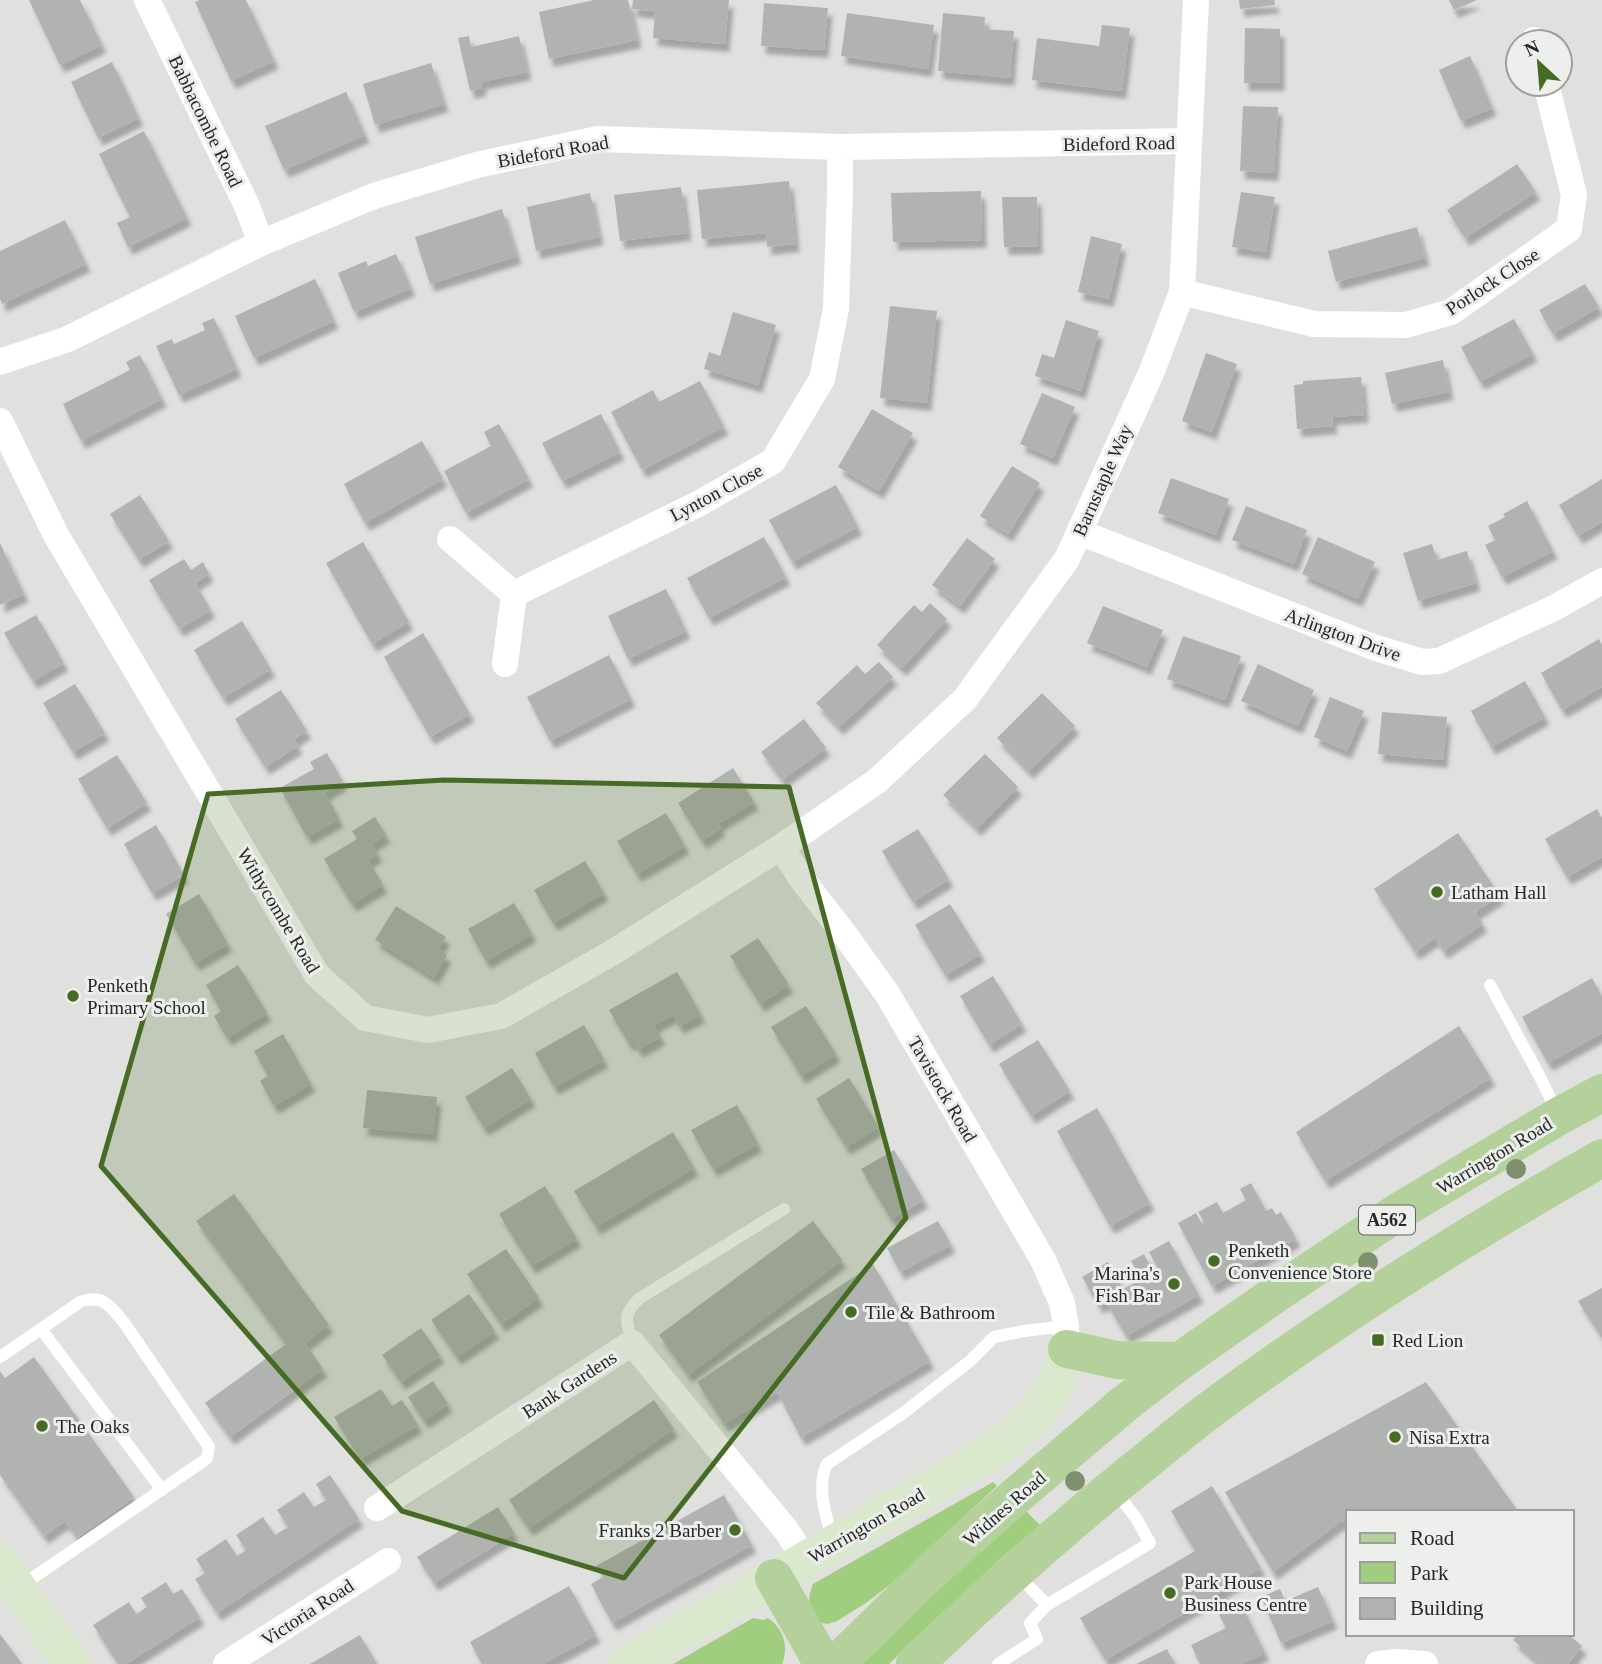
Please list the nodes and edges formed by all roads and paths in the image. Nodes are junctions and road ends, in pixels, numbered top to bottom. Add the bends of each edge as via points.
1 (147, 0) edge
2 (1196, 0) edge
3 (1550, 98) edge
4 (1188, 141) junction
5 (840, 148) junction
6 (261, 243) junction
7 (1182, 292) junction
8 (0, 362) edge
9 (0, 421) edge
10 (1079, 532) junction
11 (450, 539) dead end
12 (1602, 581) edge
13 (514, 594) junction
14 (505, 664) dead end
15 (780, 847) junction
16 (1490, 985) dead end
17 (1602, 1093) edge
18 (1559, 1116) junction
19 (1602, 1158) edge
20 (784, 1209) dead end
21 (41, 1329) junction
22 (1067, 1338) junction
23 (632, 1343) junction
24 (0, 1357) edge
25 (1180, 1361) junction
26 (1113, 1488) junction
27 (162, 1490) junction
28 (377, 1508) dead end
29 (388, 1561) dead end
30 (805, 1561) junction
31 (1015, 1572) junction
32 (9, 1576) edge
33 (1047, 1605) junction
34 (72, 1664) edge
35 (226, 1664) edge
36 (626, 1664) edge
37 (823, 1664) edge
38 (836, 1664) edge
39 (915, 1664) edge
40 (998, 1664) edge
41 (1378, 1664) edge
42 (1425, 1664) edge

1 - 6 street, Babbacombe Road
2 - 4 street, Barnstaple Way
3 - 7 street, Porlock Close via 1574,195 1569,229 1451,312 1405,325 1314,324
4 - 5 street, Bideford Road
4 - 7 street, Barnstaple Way
5 - 6 street, Bideford Road via 598,139 477,165 374,196
5 - 13 street, Lynton Close via 836,309 822,380 773,461 700,503
6 - 8 street, Bideford Road via 68,339
7 - 10 street, Barnstaple Way via 1152,371
9 - 15 street, Withycombe Road via 56,535 317,975 365,1018 428,1030 501,1016
10 - 12 street, Arlington Drive via 1422,662 1439,661
10 - 15 street, Barnstaple Way via 1067,559 965,699 877,781
11 - 13 street
13 - 14 street
15 - 22 street, Tavistock Road via 895,1007 1043,1260 1062,1303
16 - 18 lane
17 - 18 main road, Warrington Road / A562
18 - 25 main road, Warrington Road / A562 via 1398,1212
19 - 26 main road via 1418,1268 1317,1335 1195,1421
20 - 23 lane via 640,1298 626,1318
21 - 24 lane
21 - 27 lane
21 - 27 lane via 88,1299 112,1307 209,1447 207,1458
22 - 25 main road via 1117,1360
22 - 30 street, Warrington Road via 1061,1373 1049,1398 995,1450
22 - 30 lane via 1024,1331 994,1337 912,1406 827,1464 822,1474 826,1514
23 - 28 street, Bank Gardens
23 - 30 street, Bank Gardens via 786,1530
25 - 38 main road, Widnes Road / A562 via 987,1522
26 - 31 main road
26 - 33 lane via 1150,1543
27 - 32 lane
29 - 35 street, Victoria Road
30 - 36 street, Warrington Road
30 - 37 main road
31 - 33 lane
31 - 39 main road
32 - 34 street
33 - 40 lane via 1030,1623 1037,1639
41 - 42 street

